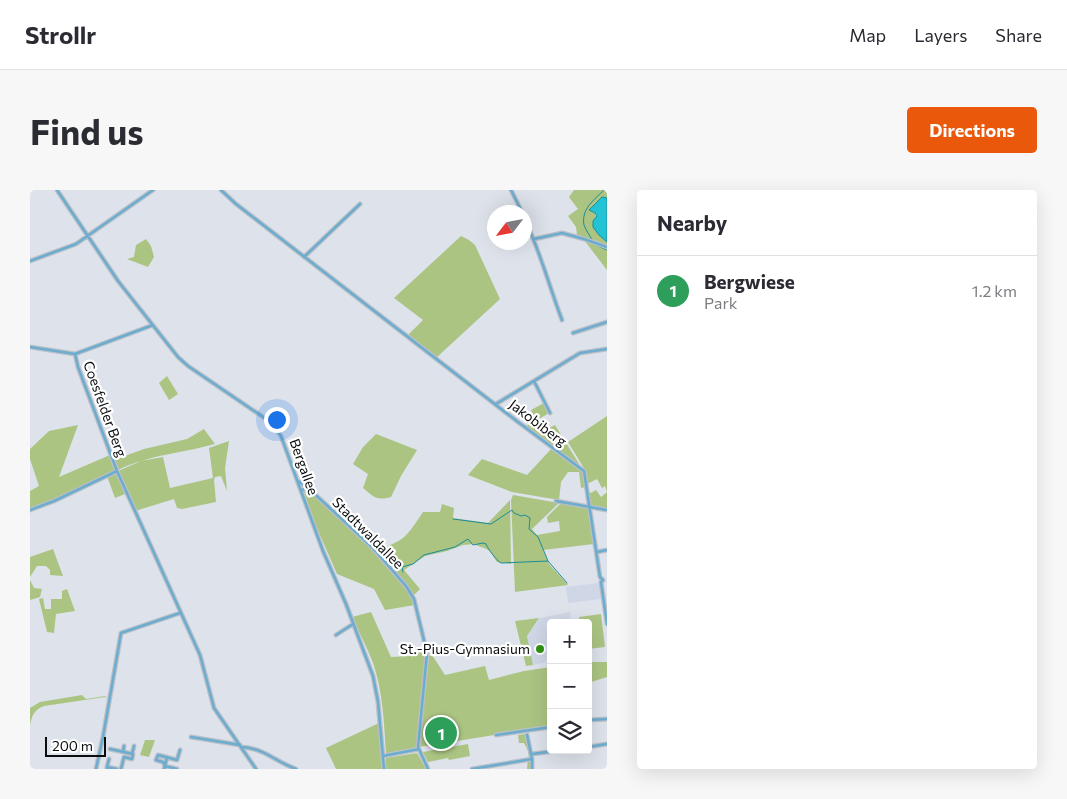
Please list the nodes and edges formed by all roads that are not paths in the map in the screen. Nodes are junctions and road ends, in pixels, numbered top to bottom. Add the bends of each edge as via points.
1 (57, 190) edge
2 (153, 190) edge
3 (221, 190) edge
4 (511, 190) edge
5 (360, 204) dead end
6 (518, 205) edge
7 (532, 235) edge
8 (88, 236) junction
9 (534, 239) junction
10 (607, 247) edge
11 (304, 257) junction
12 (30, 261) edge
13 (562, 320) dead end
14 (607, 322) edge
15 (153, 325) junction
16 (574, 333) dead end
17 (30, 347) edge
18 (607, 349) edge
19 (74, 354) junction
20 (534, 381) junction
21 (496, 404) junction
22 (550, 413) dead end
23 (117, 471) junction
24 (298, 481) junction
25 (308, 488) junction
26 (302, 490) junction
27 (556, 501) dead end
28 (590, 506) junction
29 (30, 510) edge
30 (607, 510) edge
31 (607, 550) edge
32 (597, 552) junction
33 (602, 580) junction
34 (607, 582) edge
35 (180, 613) junction
36 (353, 624) junction
37 (607, 624) edge
38 (336, 635) dead end
39 (607, 719) edge
40 (592, 720) edge
41 (547, 728) edge
42 (527, 735) dead end
43 (496, 736) dead end
44 (191, 737) dead end
45 (607, 744) edge
46 (124, 746) dead end
47 (134, 746) dead end
48 (240, 746) junction
49 (592, 746) edge
50 (110, 749) dead end
51 (180, 750) dead end
52 (418, 750) junction
53 (124, 752) junction
54 (547, 752) edge
55 (132, 754) junction
56 (532, 754) junction
57 (383, 756) junction
58 (124, 757) junction
59 (167, 757) junction
60 (109, 759) dead end
61 (532, 759) junction
62 (164, 767) edge
63 (107, 768) edge
64 (96, 769) edge
65 (119, 769) edge
66 (177, 769) edge
67 (256, 769) edge
68 (296, 769) edge
69 (384, 769) edge
70 (428, 769) edge
71 (472, 769) edge
72 (532, 769) edge

1 - 8 street, Bergallee
2 - 8 street
3 - 11 street
4 - 6 street
5 - 11 street
7 - 9 street
8 - 12 street via 65,250
8 - 15 street, Bergallee
9 - 10 street via 562,233
9 - 13 street
11 - 21 street
14 - 16 street
15 - 19 street, Coesfelder Berg
15 - 24 street, Bergallee via 182,362 272,424 283,439
17 - 19 street, Coesfelder Berg
18 - 20 street via 580,353
19 - 23 street, Coesfelder Berg
20 - 21 street, Jakobiberg
20 - 22 street, Jakobiberg
21 - 28 street, Jakobiberg via 584,471
23 - 29 street
23 - 35 street, Coesfelder Berg
24 - 25 street, Stadtwaldallee
24 - 26 street, Bergallee
25 - 26 street
25 - 52 street, Stadtwaldallee via 372,547 414,599 427,653
26 - 36 street, Bergallee
27 - 28 street
28 - 30 street
28 - 32 street
31 - 32 street
32 - 33 street
33 - 34 street
33 - 37 street
35 - 48 street, Coesfelder Berg via 200,655 217,712
35 - 64 street via 121,633
36 - 38 street
36 - 57 street, Bergallee via 373,676
39 - 40 street
41 - 43 street
42 - 56 street
44 - 48 street
45 - 49 street
46 - 53 street
47 - 55 street
48 - 67 street, Coesfelder Berg
48 - 68 street via 268,753
50 - 53 street
51 - 59 street via 177,760
52 - 57 street
52 - 70 street
53 - 55 street
53 - 58 street
54 - 56 street
55 - 58 street via 132,759
56 - 61 street
57 - 69 street, Bergallee
58 - 65 street
59 - 62 street
59 - 62 street via 158,754 156,760 163,762
60 - 63 street
61 - 71 street
61 - 72 street
62 - 66 street
63 - 65 street

